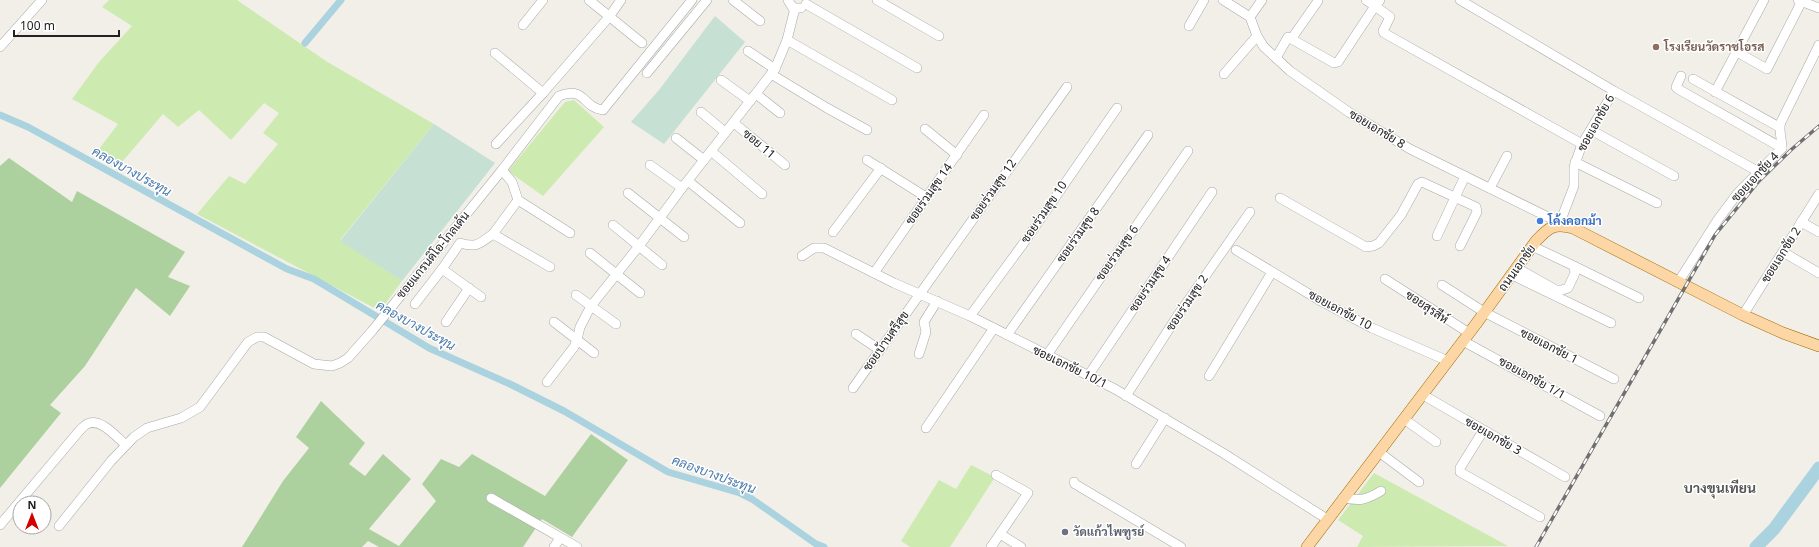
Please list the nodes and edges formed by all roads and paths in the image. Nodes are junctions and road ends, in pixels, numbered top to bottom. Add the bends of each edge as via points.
1 (42, 0) edge
2 (543, 0) edge
3 (589, 0) edge
4 (621, 0) edge
5 (692, 0) edge
6 (707, 0) edge
7 (733, 0) edge
8 (788, 0) edge
9 (878, 0) edge
10 (1204, 0) edge
11 (1222, 0) edge
12 (1262, 0) edge
13 (1366, 0) edge
14 (1460, 0) edge
15 (1764, 0) edge
16 (1800, 1) edge
17 (807, 2) edge
18 (1318, 2) dead end
19 (1378, 3) edge
20 (795, 8) junction
21 (1819, 8) edge
22 (610, 17) junction
23 (1250, 18) junction
24 (760, 21) dead end
25 (523, 25) dead end
26 (1189, 26) dead end
27 (939, 36) dead end
28 (1257, 36) junction
29 (1292, 38) junction
30 (787, 40) junction
31 (642, 43) dead end
32 (0, 47) edge
33 (1819, 47) edge
34 (748, 51) dead end
35 (1738, 52) junction
36 (495, 53) dead end
37 (1276, 58) junction
38 (917, 68) dead end
39 (773, 72) junction
40 (647, 73) dead end
41 (1224, 74) dead end
42 (1682, 76) dead end
43 (1693, 79) dead end
44 (721, 80) dead end
45 (1067, 87) dead end
46 (1614, 91) junction
47 (1715, 92) junction
48 (543, 93) junction
49 (756, 94) junction
50 (892, 100) dead end
51 (750, 102) junction
52 (1117, 108) dead end
53 (701, 112) dead end
54 (780, 113) dead end
55 (984, 115) dead end
56 (734, 123) junction
57 (1779, 127) junction
58 (925, 129) dead end
59 (867, 130) dead end
60 (1591, 130) junction
61 (725, 132) junction
62 (1148, 135) dead end
63 (676, 138) dead end
64 (496, 144) dead end
65 (1582, 144) junction
66 (1782, 148) junction
67 (1188, 151) dead end
68 (711, 152) junction
69 (957, 155) junction
70 (1507, 156) dead end
71 (704, 160) junction
72 (867, 160) dead end
73 (1575, 162) junction
74 (650, 165) dead end
75 (785, 166) dead end
76 (881, 168) junction
77 (502, 170) junction
78 (1759, 172) junction
79 (1465, 176) junction
80 (1674, 176) dead end
81 (688, 181) junction
82 (682, 188) junction
83 (1490, 188) junction
84 (1212, 192) dead end
85 (628, 193) dead end
86 (762, 194) dead end
87 (1819, 194) edge
88 (1455, 196) junction
89 (926, 197) junction
90 (1280, 198) dead end
91 (518, 200) junction
92 (1657, 203) dead end
93 (1250, 212) dead end
94 (660, 218) junction
95 (740, 222) dead end
96 (1801, 222) junction
97 (613, 225) dead end
98 (1559, 225) junction
99 (834, 232) dead end
100 (1819, 232) edge
101 (570, 233) dead end
102 (493, 234) junction
103 (1437, 236) dead end
104 (684, 237) dead end
105 (639, 246) junction
106 (1460, 246) dead end
107 (1532, 246) junction
108 (1236, 250) dead end
109 (590, 252) dead end
110 (1783, 252) junction
111 (802, 256) dead end
112 (662, 264) dead end
113 (1574, 266) junction
114 (550, 267) dead end
115 (442, 270) junction
116 (1272, 272) junction
117 (1515, 272) junction
118 (874, 273) junction
119 (1819, 273) edge
120 (617, 274) junction
121 (1385, 279) dead end
122 (1679, 281) junction
123 (1442, 284) dead end
124 (469, 288) junction
125 (640, 293) dead end
126 (920, 293) junction
127 (576, 295) dead end
128 (481, 297) dead end
129 (1639, 298) dead end
130 (937, 301) junction
131 (415, 304) dead end
132 (591, 306) junction
133 (1484, 312) junction
134 (1743, 315) junction
135 (970, 316) junction
136 (446, 322) dead end
137 (554, 322) dead end
138 (1611, 323) dead end
139 (616, 324) dead end
140 (994, 328) junction
141 (856, 334) dead end
142 (1007, 335) junction
143 (1466, 337) junction
144 (577, 340) junction
145 (1819, 346) edge
146 (880, 350) junction
147 (594, 353) dead end
148 (919, 354) dead end
149 (1047, 356) junction
150 (1448, 361) junction
151 (1088, 376) junction
152 (1209, 376) dead end
153 (1614, 379) dead end
154 (547, 382) dead end
155 (853, 388) dead end
156 (1423, 395) junction
157 (1126, 396) junction
158 (1600, 416) dead end
159 (1165, 418) junction
160 (1404, 419) junction
161 (926, 428) dead end
162 (1484, 431) junction
163 (1436, 442) dead end
164 (126, 446) junction
165 (1379, 452) junction
166 (1136, 464) dead end
167 (996, 475) dead end
168 (1565, 476) dead end
169 (1074, 482) dead end
170 (1419, 482) dead end
171 (1381, 491) dead end
172 (491, 498) dead end
173 (1343, 498) junction
174 (1540, 517) dead end
175 (1328, 519) junction
176 (0, 525) edge
177 (59, 526) dead end
178 (1000, 534) junction
179 (560, 538) junction
180 (554, 547) edge
181 (577, 547) edge
182 (991, 547) edge
183 (1021, 547) edge
184 (1181, 547) edge
185 (1307, 547) edge

1 - 32 street
2 - 25 street
3 - 22 street
4 - 22 street
5 - 77 street, ซอยแกรนดิโอ-โกลเด้น via 603,110 592,106 578,94 570,92 559,96
6 - 40 street
7 - 24 street
8 - 20 street via 790,6
9 - 27 street
10 - 26 street
11 - 23 street
12 - 23 street
13 - 19 street
14 - 46 street
15 - 35 street
16 - 21 street
16 - 35 street via 1767,69
17 - 20 street via 802,8
17 - 38 street
18 - 29 street
19 - 29 street via 1337,63
19 - 65 street via 1390,17 1384,34
20 - 30 street
22 - 31 street
22 - 48 street
23 - 28 street, ซอยเอกชัย 8
28 - 37 street, ซอยเอกชัย 8
28 - 41 street
29 - 37 street via 1287,38
30 - 39 street
30 - 50 street
33 - 57 street
34 - 39 street
35 - 47 street
36 - 48 street
37 - 79 street, ซอยเอกชัย 8 via 1290,71 1350,113 1410,149
39 - 49 street
39 - 59 street via 827,108
42 - 66 street via 1676,87 1678,89
43 - 47 street
44 - 51 street
45 - 126 street, ซอยร่วมสุข 12
46 - 60 street, ซอยเอกชัย 6
46 - 78 street
47 - 57 street
48 - 64 street
49 - 51 street
49 - 54 street
51 - 56 street
52 - 135 street, ซอยร่วมสุข 10
53 - 61 street
55 - 69 street, ซอยร่วมสุข 14
56 - 61 street
56 - 75 street, ซอย 11
57 - 66 street, ซอยเอกชัย 4
58 - 69 street
60 - 65 street, ซอยเอกชัย 6
60 - 80 street
61 - 68 street
62 - 142 street, ซอยร่วมสุข 8
63 - 71 street
65 - 73 street, ซอยเอกชัย 6
66 - 78 street, ซอยเอกชัย 4
67 - 149 street, ซอยร่วมสุข 6
68 - 71 street
68 - 86 street
69 - 89 street, ซอยร่วมสุข 14
70 - 83 street
71 - 81 street
72 - 76 street
73 - 92 street
73 - 98 street, ซอยเอกชัย 6 via 1574,186
74 - 82 street
76 - 89 street
76 - 99 street
77 - 91 street via 512,182
77 - 164 street, ซอยแกรนดิโอ-โกลเด้น via 348,358 332,366 314,364 273,341 264,337 257,338 248,342 241,350 200,407 181,418 147,428
78 - 122 street, ซอยเอกชัย 4 via 1737,194 1717,220
79 - 83 street, ซอยเอกชัย 8
79 - 88 street
81 - 82 street
81 - 95 street
82 - 94 street
83 - 98 street, ซอยเอกชัย 8
84 - 151 street, ซอยร่วมสุข 4
85 - 94 street
87 - 96 street, ซอยเอกชัย 2
88 - 90 street via 1420,183 1401,215 1379,243 1366,247
88 - 103 street
88 - 106 street via 1474,205 1477,212
89 - 118 street, ซอยร่วมสุข 14
91 - 101 street
91 - 102 street
93 - 157 street, ซอยร่วมสุข 2 via 1178,315
94 - 104 street
94 - 105 street
96 - 100 street
96 - 110 street, ซอยเอกชัย 2
97 - 105 street
98 - 107 main road, ถนนเอกชัย via 1544,233
98 - 122 main road via 1573,228
102 - 114 street
102 - 115 street via 473,246 460,243
105 - 112 street
105 - 120 street
107 - 113 street
107 - 117 main road, ถนนเอกชัย
108 - 116 street, ซอยเอกชัย 10
109 - 120 street
110 - 119 street
110 - 134 street, ซอยเอกชัย 2
111 - 118 street, ซอยเอกชัย 10/1 via 814,248 824,248
113 - 117 street via 1568,288 1562,290 1556,290
113 - 129 street
115 - 124 street
115 - 131 street
116 - 150 street, ซอยเอกชัย 10 via 1372,328
116 - 152 street
117 - 133 main road, ถนนเอกชัย
117 - 138 street
118 - 126 street, ซอยเอกชัย 10/1
120 - 125 street
120 - 132 street
121 - 143 street, ซอยสุรสีห์
122 - 134 main road
123 - 133 street, ซอยเอกชัย 1
124 - 128 street
124 - 136 street
126 - 130 street, ซอยเอกชัย 10/1
126 - 146 street, ซอยบ้านศรีสุข
127 - 132 street
130 - 135 street, ซอยเอกชัย 10/1
130 - 148 street via 924,322 926,332
132 - 139 street
132 - 144 street via 580,327
133 - 143 main road, ถนนเอกชัย
133 - 153 street, ซอยเอกชัย 1
134 - 145 main road
135 - 140 street, ซอยเอกชัย 10/1
137 - 144 street
140 - 142 street, ซอยเอกชัย 10/1
140 - 161 street
141 - 146 street
142 - 149 street, ซอยเอกชัย 10/1
143 - 150 main road, ถนนเอกชัย
143 - 158 street, ซอยเอกชัย 1/1
144 - 147 street
144 - 154 street
146 - 155 street, ซอยบ้านศรีสุข
149 - 151 street, ซอยเอกชัย 10/1
150 - 156 main road, ถนนเอกชัย
151 - 157 street, ซอยเอกชัย 10/1
156 - 160 main road, ถนนเอกชัย
156 - 162 street, ซอยเอกชัย 3
157 - 159 street, ซอยเอกชัย 10/1
159 - 166 street
159 - 175 street, ซอยเอกชัย 10/1
160 - 163 street
160 - 165 main road, ถนนเอกชัย
162 - 168 street, ซอยเอกชัย 3
162 - 174 street via 1460,468 1460,472
164 - 176 street via 102,425 88,424 74,436
164 - 177 street, ซอยแกรนดิโอ-โกลเด้น
165 - 170 street
165 - 173 main road, ถนนเอกชัย
167 - 178 street via 1028,493
169 - 184 street
171 - 173 street via 1368,499 1358,501
172 - 179 street
173 - 175 main road, ถนนเอกชัย
175 - 185 main road, ถนนเอกชัย
178 - 182 street
178 - 183 street
179 - 180 street
179 - 181 street

